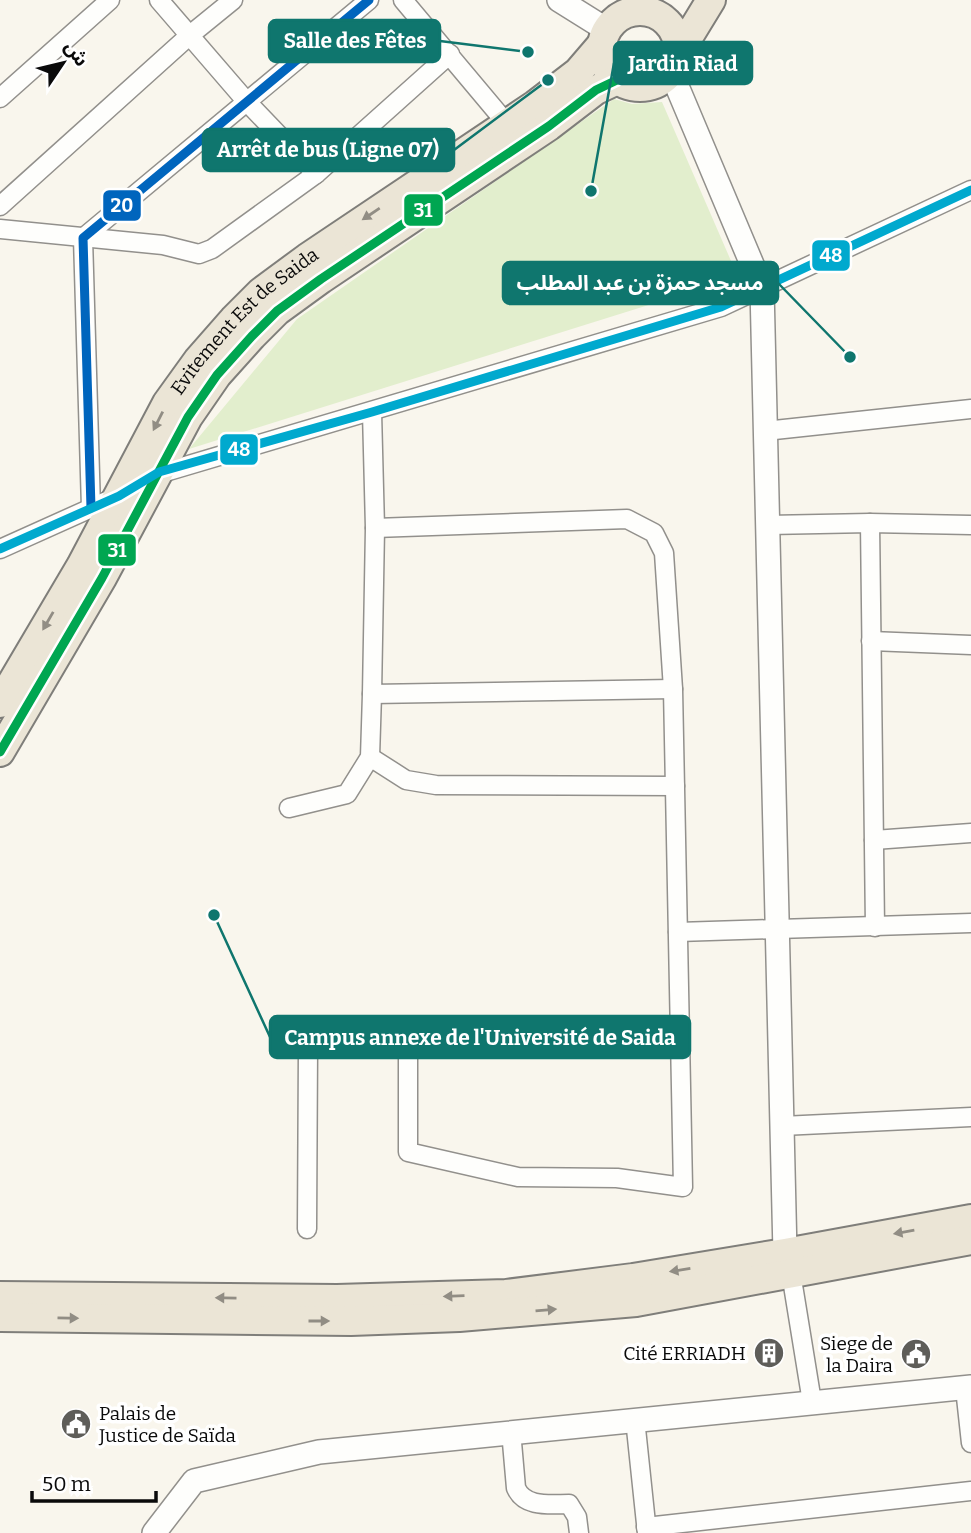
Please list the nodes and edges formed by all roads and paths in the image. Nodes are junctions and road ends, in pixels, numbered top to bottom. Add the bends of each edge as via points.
1 (110, 0) edge
2 (159, 0) edge
3 (233, 0) edge
4 (369, 0) edge
5 (403, 0) edge
6 (559, 0) edge
7 (711, 0) edge
8 (649, 6) edge
9 (190, 35) junction
10 (605, 37) junction
11 (450, 54) junction
12 (675, 63) junction
13 (617, 79) junction
14 (0, 98) edge
15 (247, 102) junction
16 (508, 124) junction
17 (316, 174) junction
18 (968, 195) edge
19 (0, 206) edge
20 (0, 229) edge
21 (83, 238) junction
22 (762, 288) junction
23 (971, 409) edge
24 (372, 412) junction
25 (765, 431) junction
26 (159, 472) junction
27 (118, 496) junction
28 (91, 508) junction
29 (870, 523) junction
30 (768, 525) junction
31 (971, 525) edge
32 (375, 528) junction
33 (0, 549) edge
34 (872, 641) junction
35 (971, 645) edge
36 (673, 689) junction
37 (372, 694) junction
38 (0, 703) edge
39 (0, 752) edge
40 (370, 757) junction
41 (675, 786) junction
42 (289, 808) dead end
43 (971, 833) edge
44 (874, 840) junction
45 (971, 923) edge
46 (875, 927) junction
47 (777, 931) junction
48 (678, 932) junction
49 (971, 1116) edge
50 (782, 1126) junction
51 (971, 1219) edge
52 (307, 1229) dead end
53 (971, 1240) edge
54 (788, 1263) junction
55 (0, 1296) edge
56 (0, 1317) edge
57 (968, 1388) edge
58 (812, 1402) junction
59 (635, 1419) junction
60 (511, 1431) junction
61 (971, 1443) edge
62 (971, 1491) edge
63 (647, 1530) edge
64 (154, 1533) edge
65 (579, 1533) edge

1 - 14 street
2 - 9 street
3 - 9 street
4 - 15 street
5 - 11 street
6 - 10 street
7 - 12 main road
8 - 10 main road via 624,14
8 - 12 main road via 669,23 678,43
9 - 15 street
9 - 19 street
10 - 13 main road via 605,64
10 - 16 main road, Evitement Est de Saida via 578,72
11 - 16 street
11 - 17 street
12 - 13 main road via 652,86 628,85
12 - 22 street
13 - 26 main road via 277,311 217,375 188,416
15 - 17 street
15 - 21 street
16 -> 27 main road, Evitement Est de Saida via 261,292 198,360 167,404
17 - 21 street via 199,254 163,245
18 - 22 street
20 - 21 street
21 - 28 street
22 - 24 street via 721,307
22 - 25 street
23 - 25 street
24 - 26 street
24 - 32 street
25 - 30 street
26 - 27 street
26 - 39 main road via 103,578
27 - 28 street
27 -> 38 main road, Evitement Est de Saida
28 - 33 street
29 - 30 street
29 - 31 street
29 - 34 street
30 - 47 street
32 - 36 street via 627,519 654,533 664,553
32 - 37 street
34 - 35 street
34 - 44 street
36 - 37 street
36 - 41 street
37 - 40 street
40 - 41 street via 406,780 436,785
40 - 42 street via 347,794
41 - 48 street
43 - 44 street
44 - 46 street
45 - 46 street
46 - 47 street
47 - 48 street
47 - 50 street
48 - 52 street via 683,1187 617,1178 518,1177 408,1152 408,1045 309,1046
49 - 50 street
50 - 54 street
51 -> 54 main road
53 - 54 main road
54 -> 55 main road via 506,1294 337,1299
56 -> 54 main road via 296,1321 459,1317 636,1302
54 - 58 street
57 - 58 street
57 - 61 street
58 - 59 street
59 - 60 street
59 - 63 street
60 - 64 street via 319,1452 194,1481
60 - 65 street via 519,1496 527,1502 569,1504
62 - 63 street

